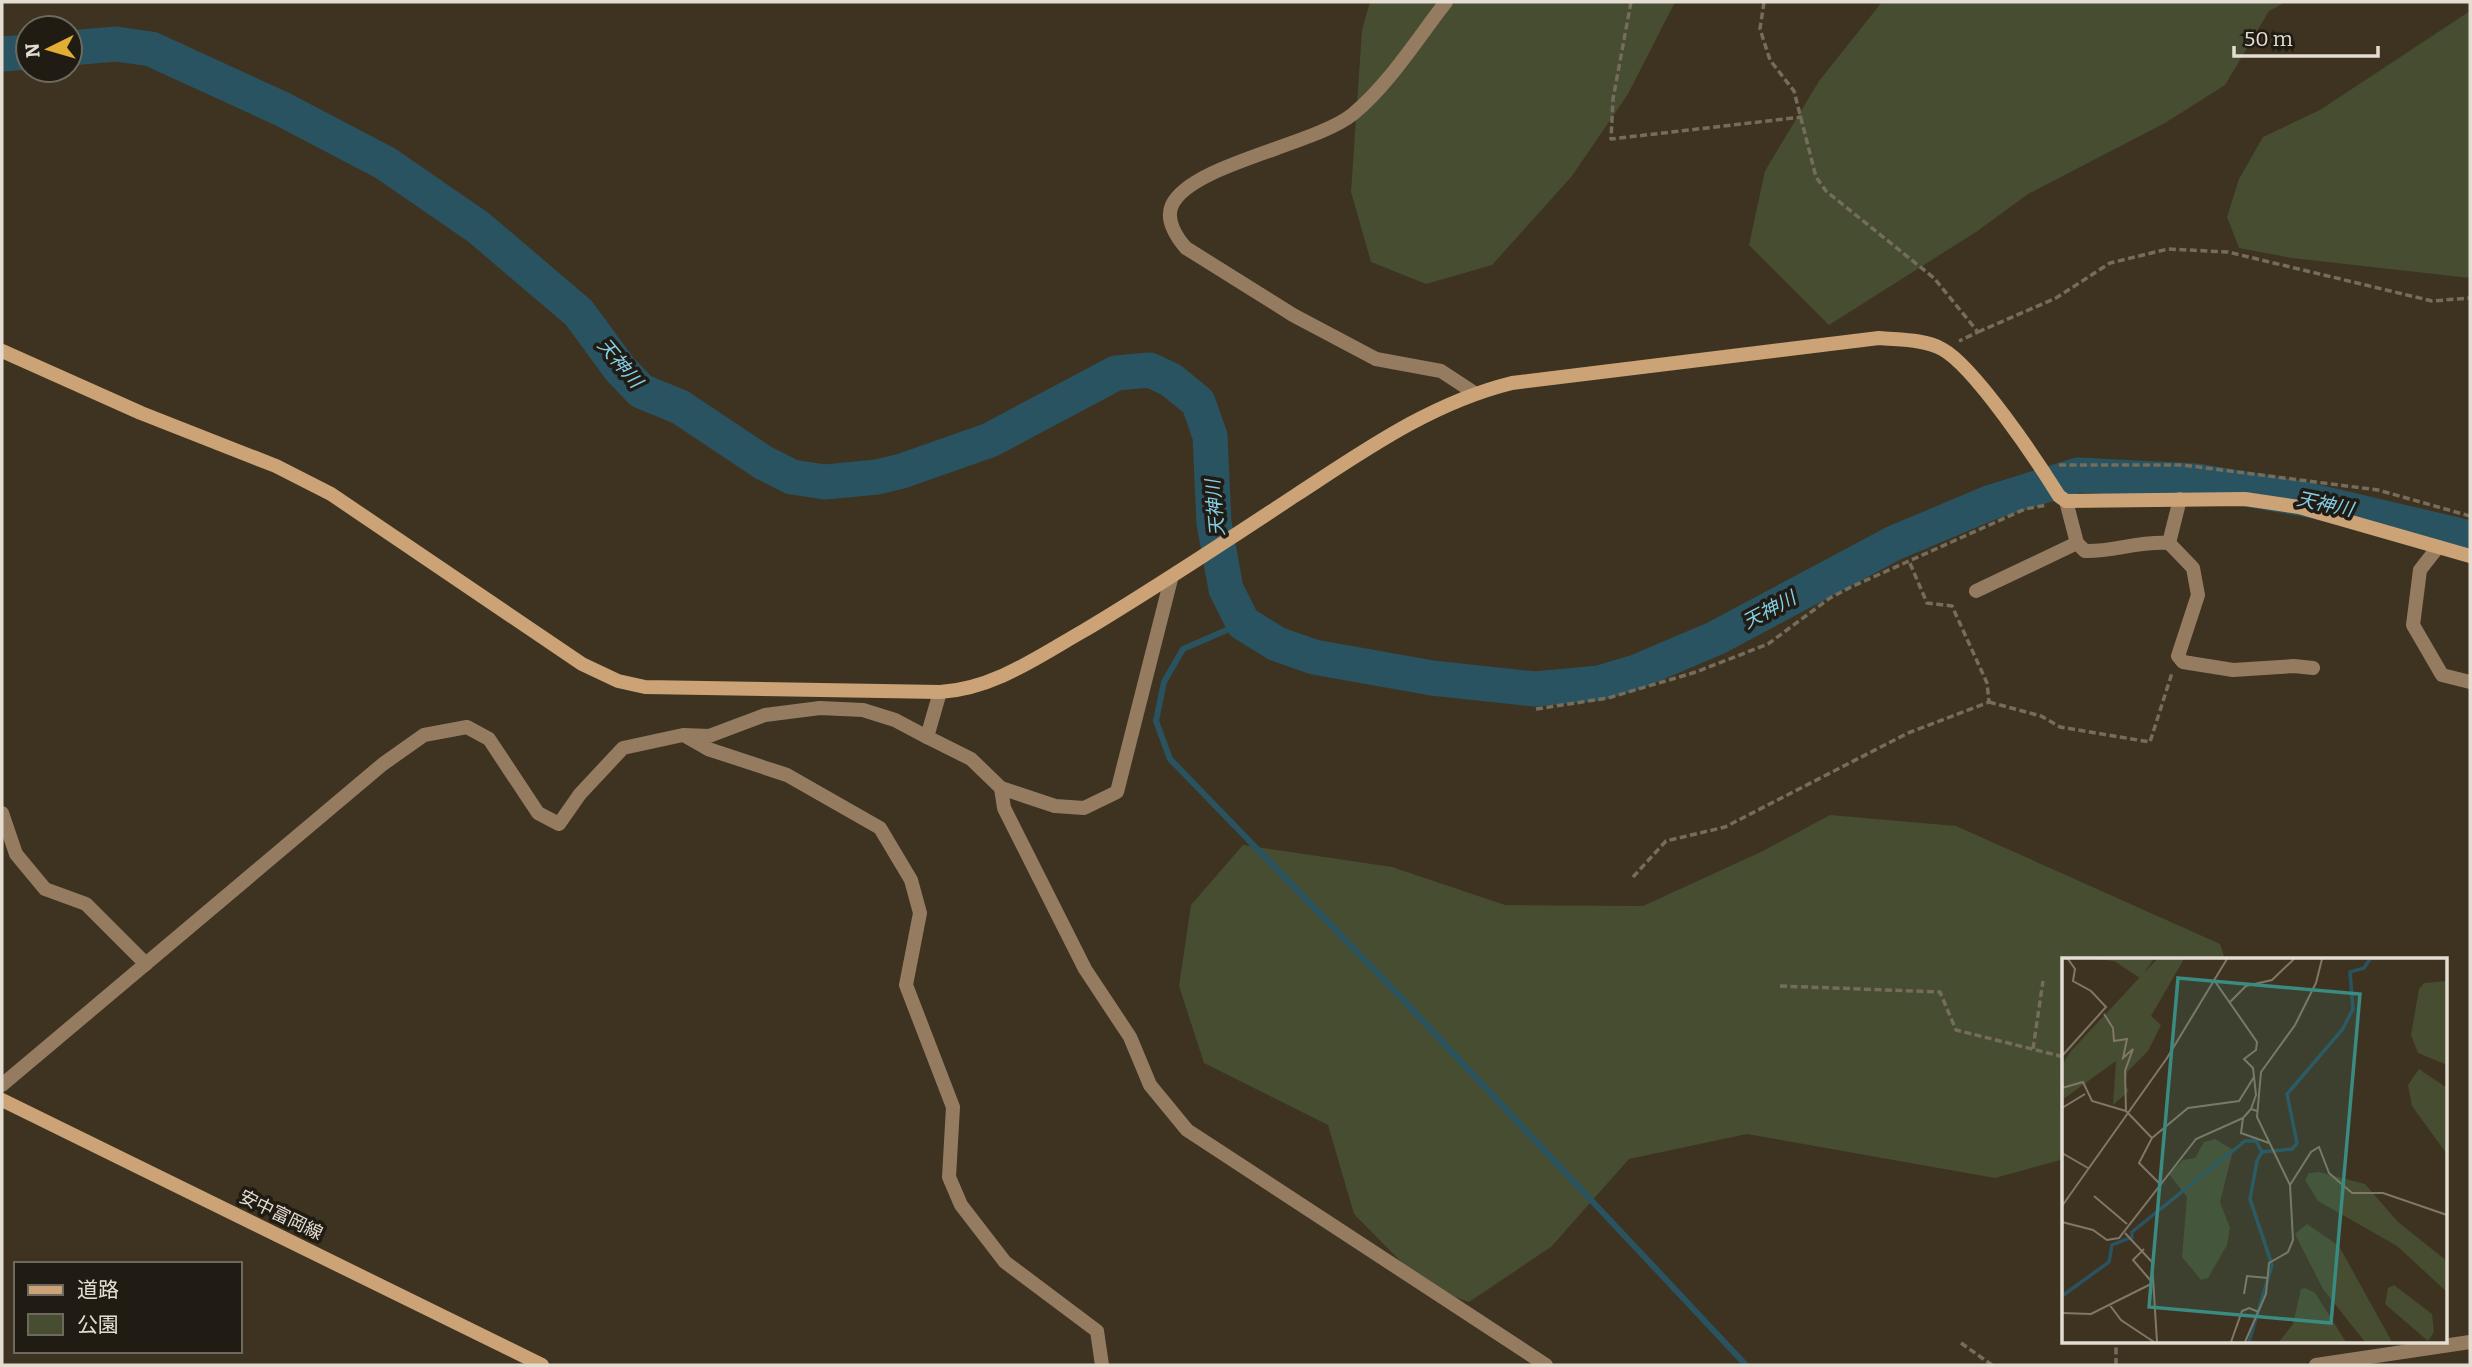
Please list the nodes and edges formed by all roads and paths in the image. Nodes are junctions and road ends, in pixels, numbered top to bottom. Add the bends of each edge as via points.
1 (1446, 2) edge
2 (1631, 2) edge
3 (1764, 2) edge
4 (1802, 117) junction
5 (2470, 298) edge
6 (1978, 332) junction
7 (1943, 349) junction
8 (2, 351) edge
9 (1473, 392) junction
10 (2041, 468) junction
11 (2062, 498) junction
12 (2180, 499) junction
13 (2470, 516) edge
14 (2077, 543) junction
15 (2169, 543) junction
16 (2438, 547) junction
17 (2470, 556) edge
18 (1909, 561) junction
19 (1171, 579) junction
20 (1976, 591) dead end
21 (2178, 656) junction
22 (2313, 668) dead end
23 (2470, 682) edge
24 (940, 692) junction
25 (1989, 702) junction
26 (1536, 709) dead end
27 (682, 735) junction
28 (927, 737) junction
29 (1001, 788) junction
30 (2, 813) edge
31 (1633, 877) dead end
32 (146, 964) junction
33 (2043, 981) dead end
34 (1780, 986) dead end
35 (2033, 1049) junction
36 (2062, 1056) edge
37 (2, 1085) edge
38 (2, 1100) edge
39 (2116, 1342) edge
40 (2470, 1342) edge
41 (1961, 1343) dead end
42 (542, 1365) edge
43 (1102, 1365) edge
44 (1544, 1365) edge
45 (1992, 1365) edge
46 (2116, 1365) edge
47 (2316, 1365) edge

1 - 9 street via 1353,114 1333,127 1201,180 1171,207 1172,222 1176,238 1186,248 1293,315 1376,359 1441,371
2 - 4 path via 1613,99 1611,139
3 - 4 path via 1760,29 1770,60 1794,91
4 - 6 path via 1816,177 1826,191 1934,278
5 - 6 path via 2432,301 2228,252 2168,249 2110,263 2056,298
6 - 7 path
7 - 9 street via 1878,338 1512,383
7 - 10 street via 1969,371
8 - 24 street via 276,466 331,494 582,664 618,681 673,689
9 - 19 street via 1406,425
10 - 11 street
10 - 13 path via 2183,465 2378,489
11 - 12 street
11 - 14 street
11 - 18 path via 2025,509
12 - 15 street
12 - 16 street via 2245,499 2298,508
14 - 15 street via 2085,551 2096,551 2144,542
14 - 20 street
15 - 21 street via 2193,568 2198,595
16 - 17 street
16 - 23 street via 2420,570 2413,625 2442,675
18 - 25 path via 1927,603 1952,606 1987,683
18 - 26 path via 1830,598 1768,644 1696,672 1608,698
19 - 24 street via 1012,673
19 - 29 street via 1117,792 1083,808 1055,806
21 - 22 street via 2183,662 2234,670
21 - 25 path via 2150,742 2060,727 2041,716
24 - 28 street
25 - 31 path via 1908,733 1726,827 1666,841
27 - 28 street via 709,736 765,715 820,708 863,710
27 - 32 street via 623,748 559,824 538,813 489,739 467,727 424,735 383,764
27 - 43 street via 708,749 787,775 880,828 911,880 920,913 906,985 953,1107 949,1177 961,1205 1005,1262 1097,1331
28 - 29 street via 971,760
29 - 44 street via 1004,808 1085,969 1130,1037 1150,1085 1186,1130
30 - 32 street via 16,854 45,888 86,904
32 - 37 street
33 - 35 path
34 - 35 path via 1940,992 1956,1030
35 - 36 path
38 - 42 street, 安中富岡線
39 - 46 path
40 - 47 street
41 - 45 path

